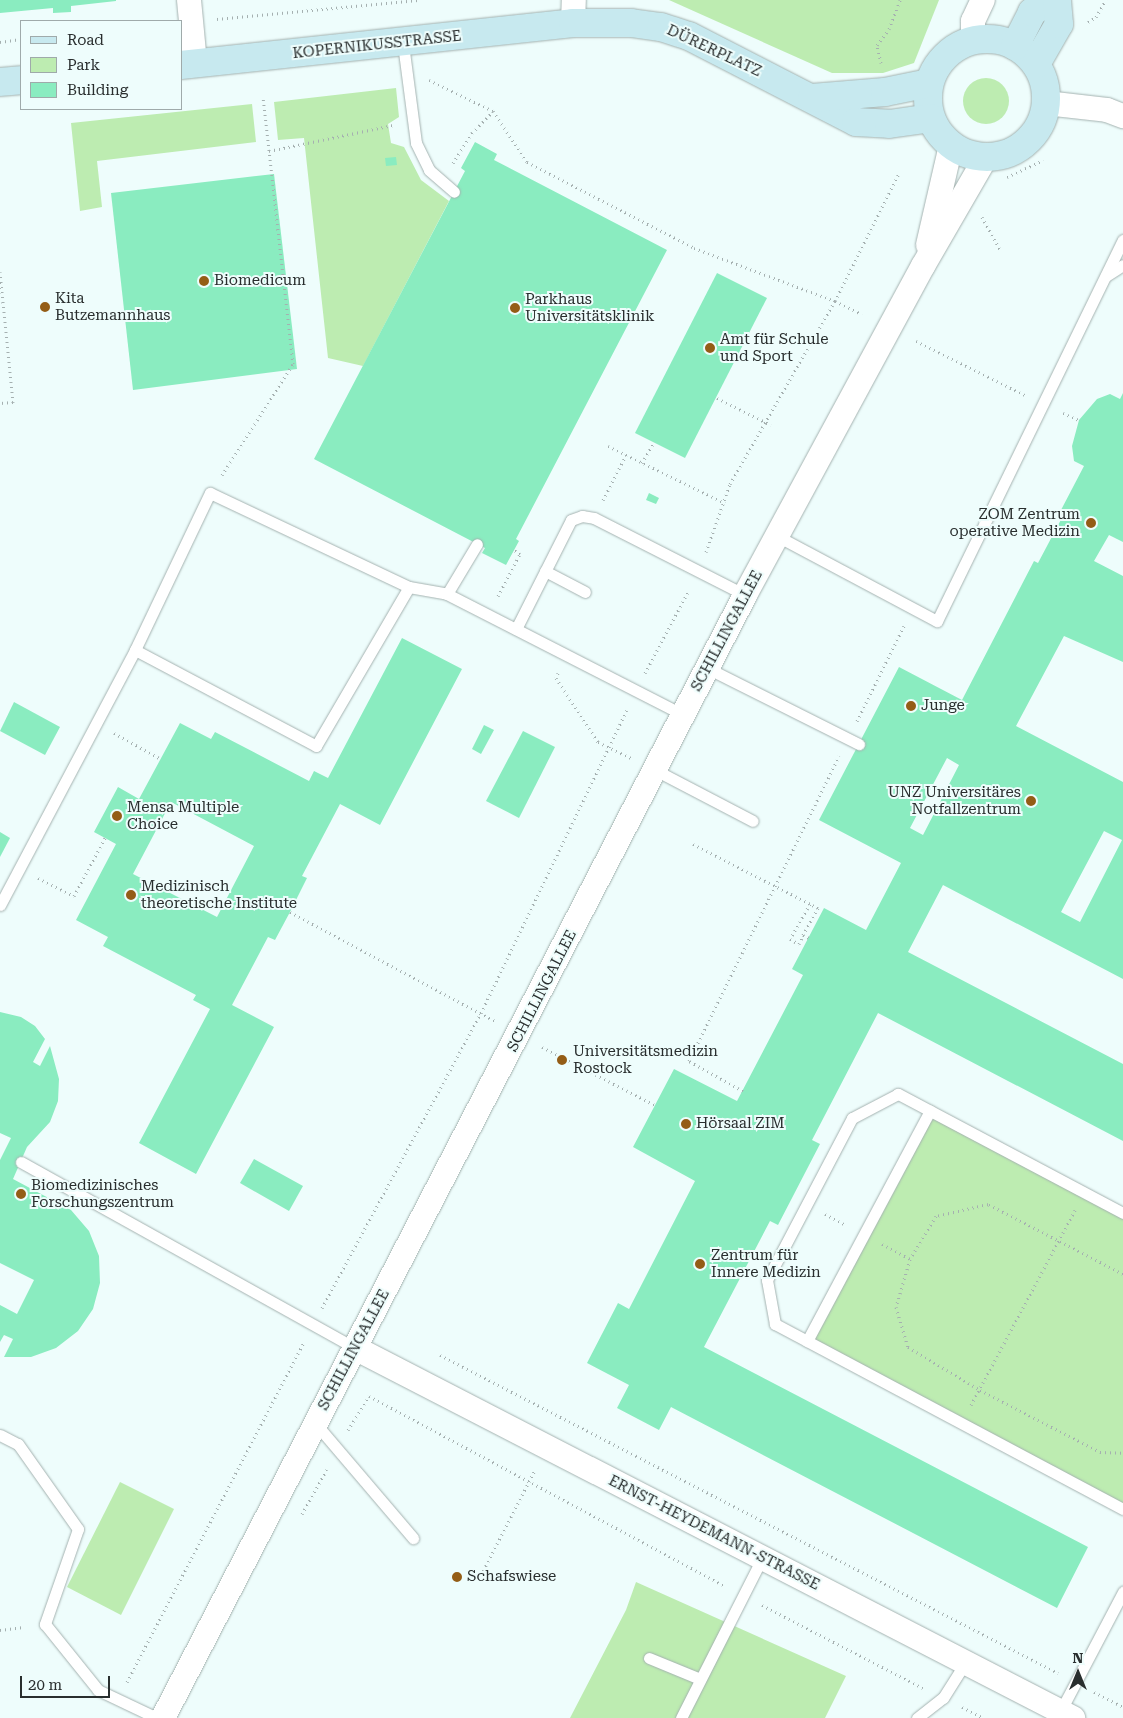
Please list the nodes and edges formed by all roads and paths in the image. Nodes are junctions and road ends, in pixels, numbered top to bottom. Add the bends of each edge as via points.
1 (418, 0) edge
2 (900, 0) edge
3 (983, 0) edge
4 (1051, 0) edge
5 (1058, 0) edge
6 (1106, 0) edge
7 (190, 11) edge
8 (574, 12) edge
9 (1080, 27) dead end
10 (20, 39) edge
11 (974, 40) junction
12 (0, 42) edge
13 (403, 44) junction
14 (1015, 46) junction
15 (188, 64) edge
16 (1036, 64) junction
17 (883, 73) dead end
18 (20, 80) edge
19 (0, 82) edge
20 (929, 83) junction
21 (428, 88) dead end
22 (263, 96) dead end
23 (812, 98) junction
24 (1046, 104) junction
25 (493, 111) junction
26 (1123, 116) edge
27 (931, 118) junction
28 (397, 124) dead end
29 (951, 145) junction
30 (269, 151) junction
31 (986, 157) junction
32 (449, 161) dead end
33 (899, 173) dead end
34 (454, 192) dead end
35 (980, 214) dead end
36 (1123, 240) edge
37 (1001, 251) dead end
38 (1123, 265) edge
39 (923, 266) junction
40 (0, 272) edge
41 (1105, 277) junction
42 (835, 301) junction
43 (862, 314) dead end
44 (916, 341) dead end
45 (716, 398) dead end
46 (0, 403) edge
47 (1043, 405) junction
48 (1079, 420) dead end
49 (766, 422) junction
50 (771, 424) dead end
51 (654, 442) dead end
52 (608, 446) dead end
53 (626, 455) junction
54 (642, 463) junction
55 (210, 493) junction
56 (725, 503) junction
57 (594, 518) junction
58 (777, 536) junction
59 (476, 544) dead end
60 (514, 550) dead end
61 (545, 571) junction
62 (698, 572) junction
63 (409, 587) junction
64 (585, 592) dead end
65 (447, 594) junction
66 (745, 595) junction
67 (488, 615) junction
68 (516, 629) junction
69 (135, 650) junction
70 (567, 654) junction
71 (707, 668) junction
72 (636, 691) junction
73 (683, 715) junction
74 (96, 723) junction
75 (859, 744) dead end
76 (608, 746) junction
77 (161, 758) dead end
78 (655, 770) junction
79 (753, 821) dead end
80 (104, 838) dead end
81 (693, 844) dead end
82 (19, 868) junction
83 (776, 887) junction
84 (810, 904) junction
85 (0, 905) edge
86 (290, 912) dead end
87 (803, 935) junction
88 (809, 938) dead end
89 (481, 1013) junction
90 (520, 1035) junction
91 (742, 1090) dead end
92 (655, 1106) dead end
93 (930, 1111) junction
94 (21, 1162) dead end
95 (1084, 1193) junction
96 (1123, 1213) edge
97 (832, 1218) dead end
98 (847, 1225) dead end
99 (1060, 1239) junction
100 (884, 1245) dead end
101 (910, 1259) junction
102 (1123, 1274) edge
103 (313, 1326) junction
104 (807, 1341) junction
105 (355, 1348) junction
106 (440, 1355) dead end
107 (980, 1390) junction
108 (368, 1396) dead end
109 (961, 1423) junction
110 (316, 1424) junction
111 (0, 1435) edge
112 (546, 1447) junction
113 (1123, 1453) edge
114 (529, 1482) junction
115 (1123, 1509) edge
116 (413, 1538) dead end
117 (762, 1558) junction
118 (481, 1575) dead end
119 (1123, 1592) edge
120 (741, 1594) junction
121 (141, 1654) dead end
122 (649, 1658) dead end
123 (965, 1663) junction
124 (700, 1679) junction
125 (1076, 1682) junction
126 (943, 1698) junction
127 (1123, 1707) edge
128 (1066, 1715) edge
129 (157, 1718) edge
130 (163, 1718) edge
131 (681, 1718) edge
132 (917, 1718) edge
133 (984, 1718) edge

1 - 7 path
2 - 17 path via 889,29 878,45
3 - 11 street via 973,21
4 - 14 street via 1032,12
5 - 16 street via 1059,24
6 - 9 path via 1096,17
7 - 15 street
8 - 13 street, KOPERNIKUSSTRASSE
8 - 23 street, DÜRERPLATZ via 661,27 689,36
10 - 12 path
11 - 14 street via 988,39
11 - 20 street via 950,52
13 - 15 street, KOPERNIKUSSTRASSE
13 - 34 lane via 416,143 429,170
14 - 16 street
16 - 24 street via 1045,83
18 - 19 street
20 - 23 street via 885,92
20 - 27 street
21 - 25 path via 428,79
22 - 30 path
23 - 27 street, DÜRERPLATZ via 856,122 889,124
24 - 26 street via 1107,110
24 - 31 street via 1042,121 1033,136 1004,155
25 - 32 path via 472,133 455,163
25 - 42 path via 527,162 694,248
27 - 29 street
28 - 30 path
29 - 31 street via 967,154
29 - 39 street, SCHILLINGALLEE
30 - 55 path via 293,364
31 - 39 street, SCHILLINGALLEE
33 - 42 path
35 - 37 path
36 - 41 lane
38 - 41 lane
39 - 58 street, SCHILLINGALLEE
40 - 46 path via 13,402
41 - 47 lane
42 - 43 path
42 - 49 path
44 - 47 path
45 - 49 path
47 - 48 path
47 - 58 lane via 937,621
49 - 50 path
49 - 56 path via 730,484
51 - 54 path
52 - 53 path
53 - 54 path
53 - 57 path
54 - 56 path
55 - 63 lane
55 - 69 lane
56 - 62 path
57 - 61 lane via 582,516 571,520
57 - 62 lane
58 - 66 street, SCHILLINGALLEE
59 - 65 lane
60 - 67 path via 520,554
61 - 64 lane
61 - 68 lane
62 - 66 lane
62 - 72 path
63 - 65 lane
63 - 69 lane via 316,746
65 - 67 lane
66 - 71 street, SCHILLINGALLEE
67 - 68 lane
68 - 70 lane
69 - 74 lane
70 - 72 lane
70 - 76 path via 556,678 598,742
71 - 73 street, SCHILLINGALLEE
71 - 75 lane
72 - 73 lane
72 - 76 path
73 - 78 street, SCHILLINGALLEE
74 - 77 path
74 - 82 lane
76 - 89 path
78 - 79 lane
78 - 90 street, SCHILLINGALLEE
80 - 82 path via 74,896
81 - 83 path
82 - 85 lane
83 - 84 path
83 - 91 path via 689,1061
84 - 87 path via 818,908
84 - 87 path via 790,939 799,944
86 - 89 path
87 - 88 path
89 - 103 path
90 - 92 path
90 - 105 street, SCHILLINGALLEE
93 - 95 lane
93 - 104 lane
93 - 104 lane via 898,1094 852,1118 767,1280 775,1324
94 - 103 lane
95 - 96 lane
95 - 99 path
97 - 98 path
99 - 101 path via 988,1204 936,1216
99 - 102 path
99 - 107 path
100 - 101 path
101 - 107 path via 896,1307 908,1347
103 - 105 lane
103 - 121 path
104 - 109 lane
105 - 110 street, SCHILLINGALLEE
105 - 112 street, ERNST-HEYDEMANN-STRASSE
106 - 125 path
107 - 109 path
107 - 113 path via 1100,1452
108 - 114 path
109 - 115 lane
110 - 116 lane
110 - 130 street, SCHILLINGALLEE
111 - 129 lane via 18,1444 78,1529 46,1624 98,1690
112 - 114 path
112 - 117 street, ERNST-HEYDEMANN-STRASSE
114 - 118 path
114 - 120 path
117 - 120 lane
117 - 123 street, ERNST-HEYDEMANN-STRASSE
119 - 125 lane
120 - 124 lane
120 - 126 path
122 - 124 lane
123 - 126 lane
123 - 128 street, ERNST-HEYDEMANN-STRASSE
124 - 131 lane
125 - 127 path
125 - 128 lane
126 - 132 lane
126 - 133 path

